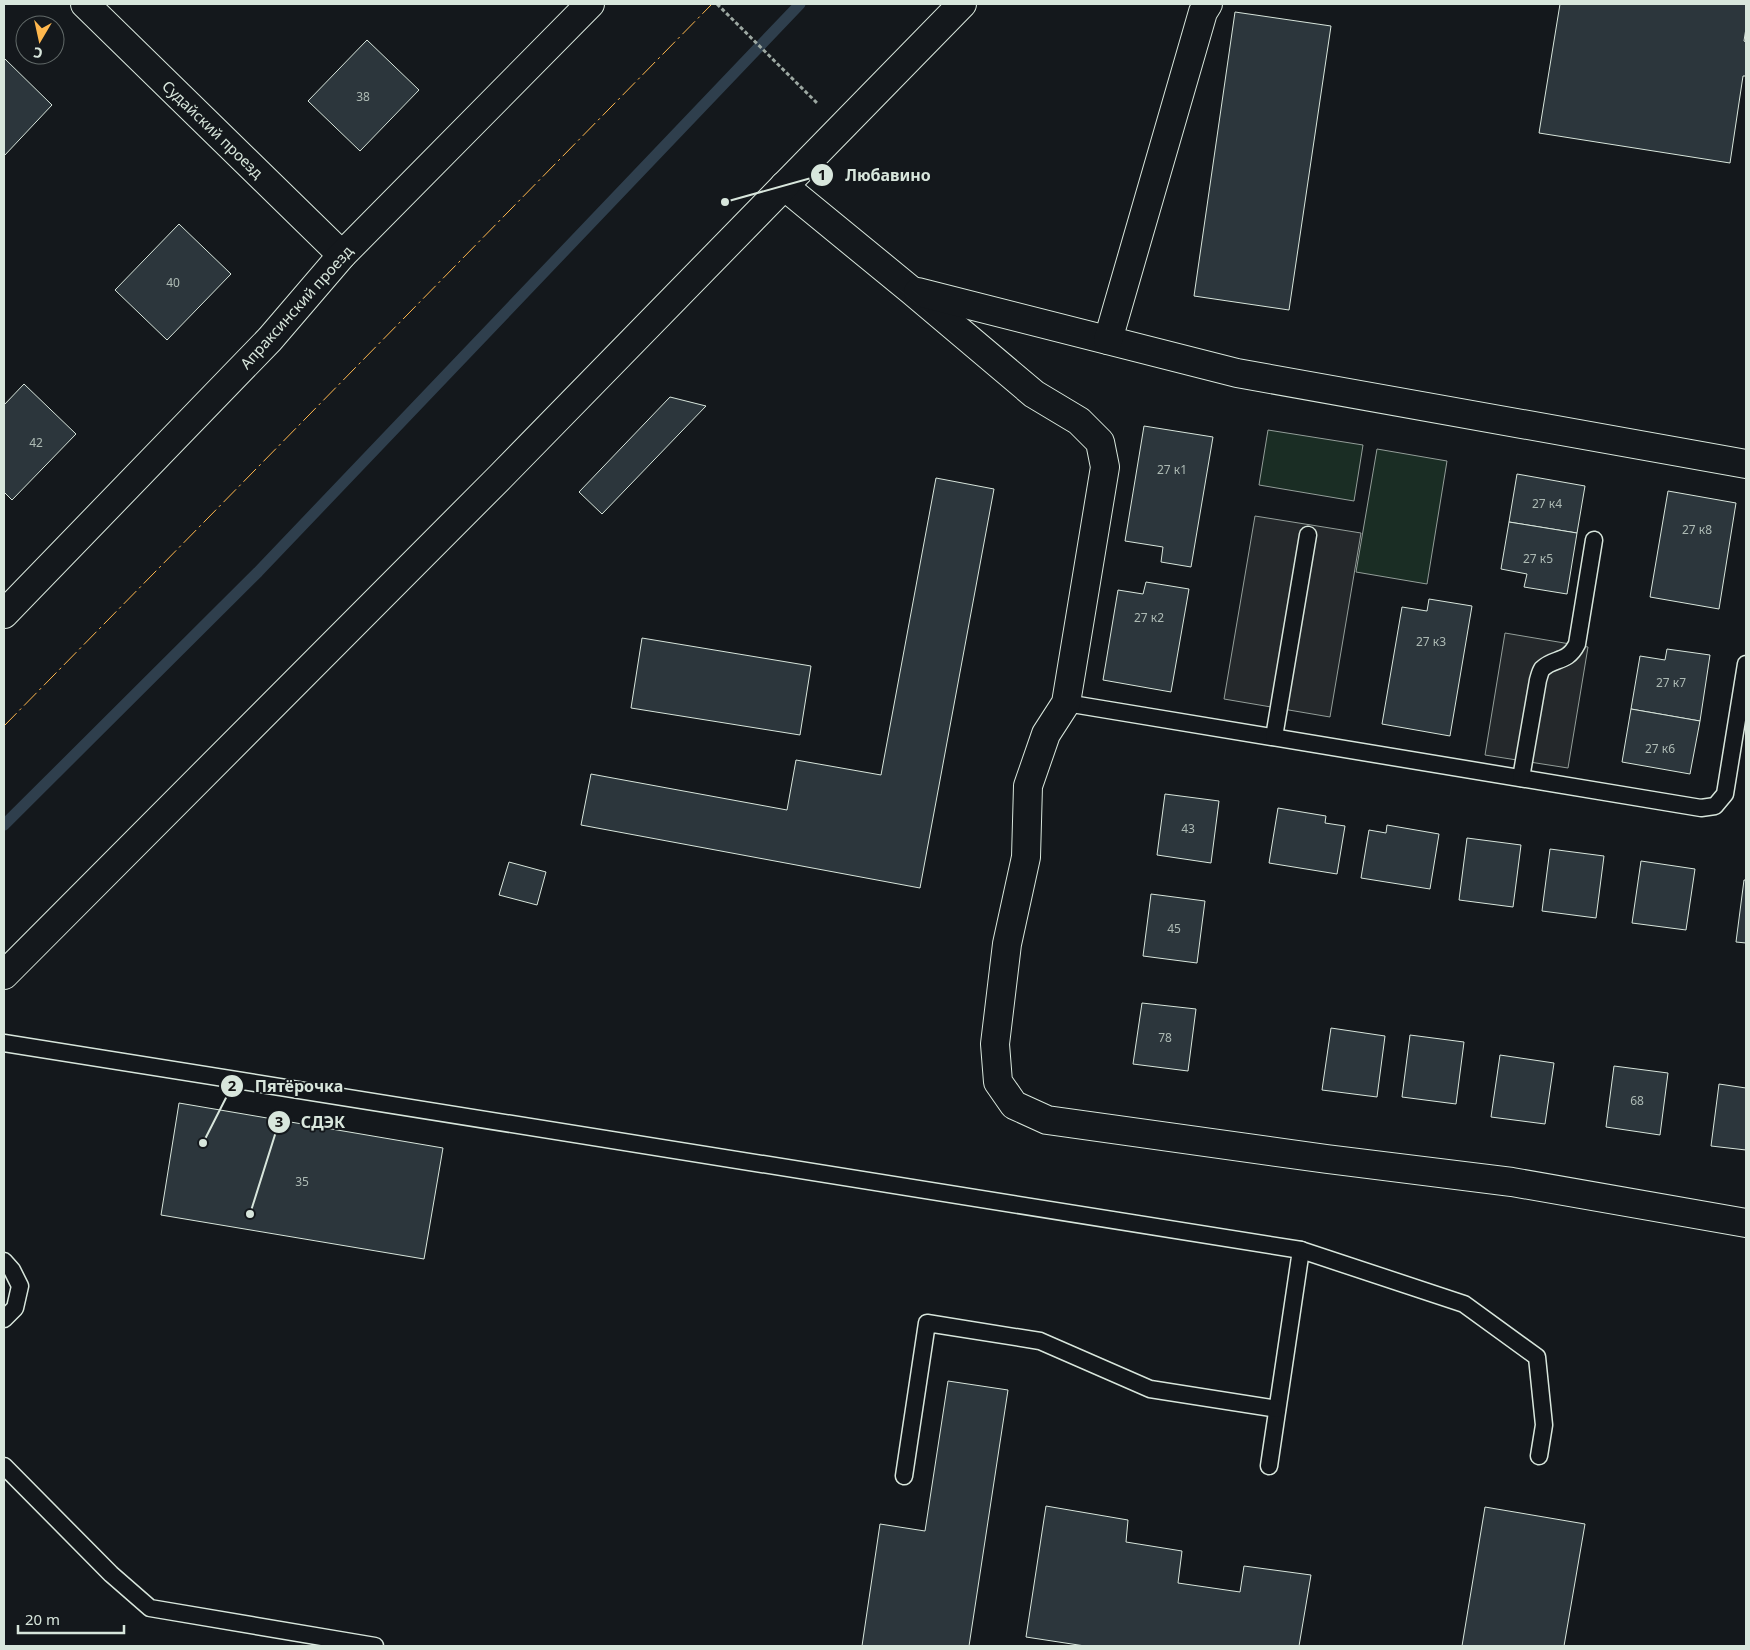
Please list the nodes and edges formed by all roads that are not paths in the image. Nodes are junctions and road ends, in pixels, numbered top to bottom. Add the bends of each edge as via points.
1 (85, 4) edge
2 (590, 4) edge
3 (962, 4) edge
4 (1208, 4) edge
5 (784, 186) junction
6 (342, 255) junction
7 (912, 290) junction
8 (1108, 340) junction
9 (1746, 464) edge
10 (1308, 535) dead end
11 (1594, 540) dead end
12 (4, 614) edge
13 (1746, 664) edge
14 (1066, 703) junction
15 (1274, 737) junction
16 (1521, 778) junction
17 (4, 975) edge
18 (4, 1043) edge
19 (1746, 1223) edge
20 (1301, 1250) junction
21 (4, 1261) edge
22 (4, 1320) edge
23 (1277, 1409) junction
24 (1539, 1456) dead end
25 (4, 1466) edge
26 (1269, 1466) dead end
27 (904, 1476) dead end
28 (375, 1646) edge

1 - 6 street, Судайский проезд
2 - 6 street, Апраксинский проезд
3 - 5 street
4 - 8 street via 1203,12
5 - 7 street
5 - 17 street via 500,477
6 - 12 street, Апраксинский проезд via 270,339
7 - 8 street
7 - 14 street via 1034,394 1080,421 1100,442 1105,467
8 - 9 street via 1237,373
10 - 15 lane
11 - 16 lane via 1577,644 1565,659 1541,670
13 - 16 lane via 1725,794 1715,806 1701,808
14 - 15 lane
14 - 19 street via 1046,734 1028,786 1026,857 1007,944 995,1044 998,1082 1014,1105 1047,1120 1512,1182
15 - 16 lane
18 - 20 lane
20 - 23 lane
20 - 24 lane via 1464,1304 1537,1356 1544,1425
21 - 22 lane via 20,1286 15,1308
23 - 26 lane
23 - 27 lane via 1150,1389 1040,1341 927,1323
25 - 28 lane via 110,1574 150,1608

